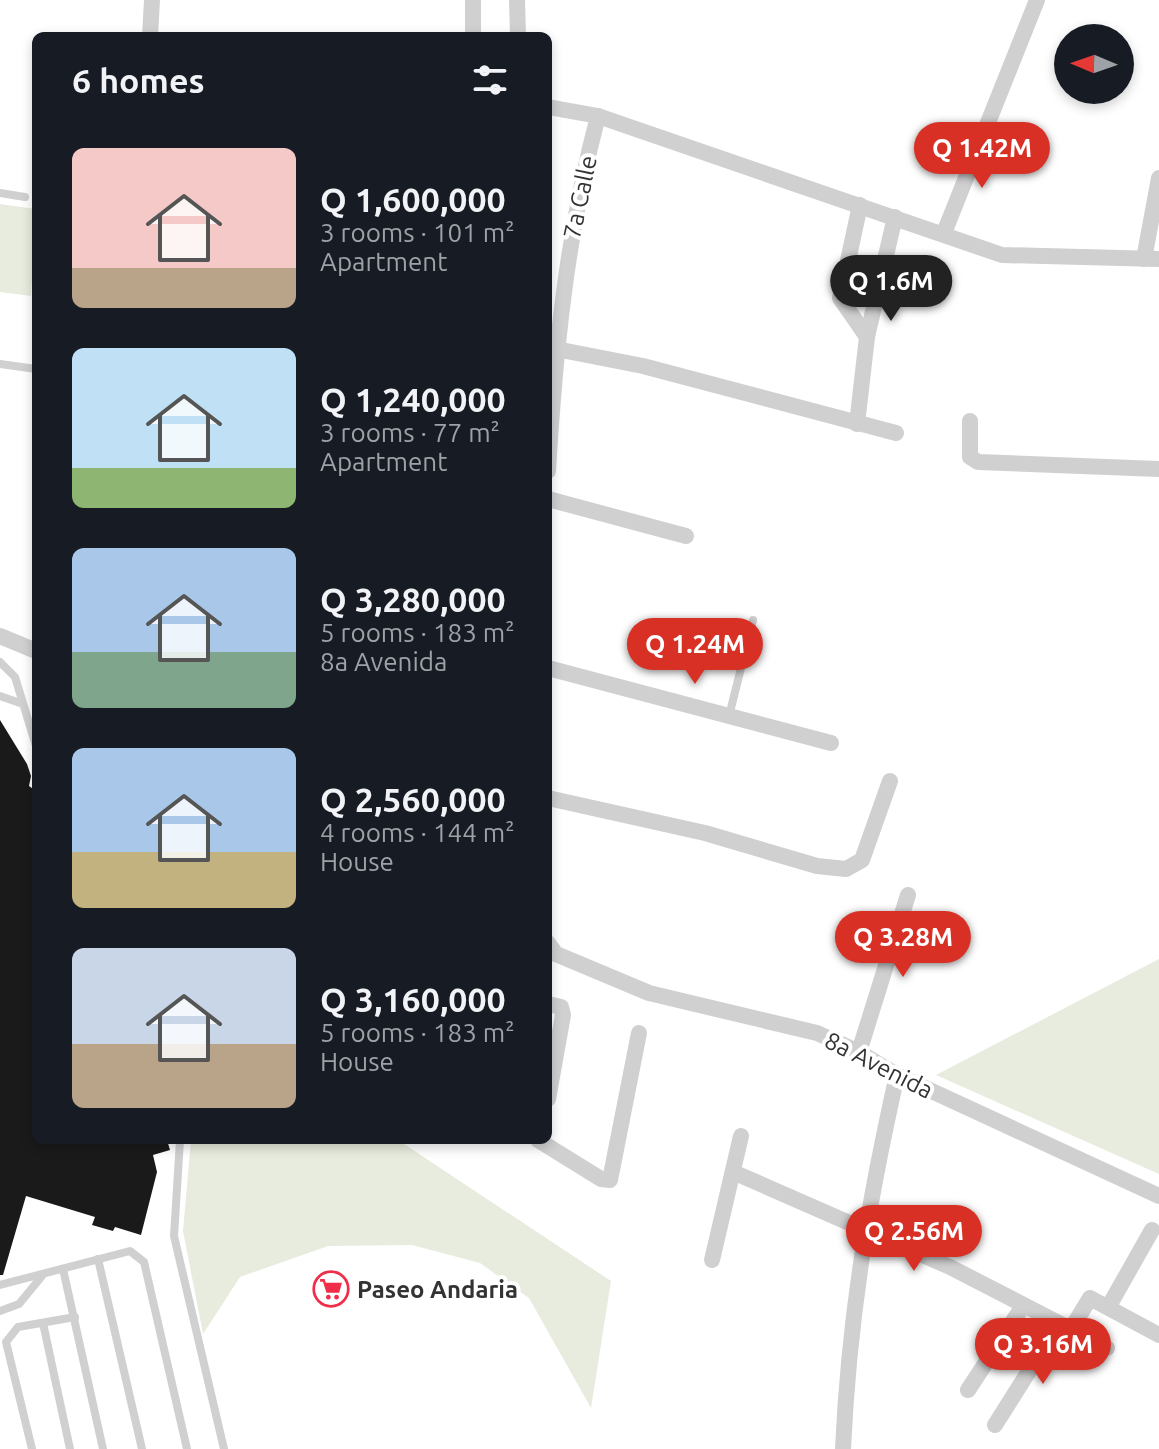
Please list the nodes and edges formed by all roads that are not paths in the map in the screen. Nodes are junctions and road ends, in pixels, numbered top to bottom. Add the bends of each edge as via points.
1 (152, 0) edge
2 (473, 0) edge
3 (517, 0) edge
4 (1037, 0) edge
5 (150, 32) edge
6 (473, 32) edge
7 (518, 32) edge
8 (552, 108) edge
9 (598, 116) junction
10 (1159, 178) edge
11 (0, 193) edge
12 (25, 197) dead end
13 (860, 205) junction
14 (895, 217) junction
15 (944, 233) junction
16 (1152, 259) edge
17 (867, 337) junction
18 (556, 349) junction
19 (0, 364) edge
20 (32, 368) edge
21 (552, 410) edge
22 (970, 421) dead end
23 (857, 424) junction
24 (896, 433) dead end
25 (1159, 469) edge
26 (552, 500) edge
27 (686, 536) dead end
28 (753, 620) dead end
29 (0, 636) edge
30 (32, 649) edge
31 (0, 662) edge
32 (552, 669) edge
33 (0, 696) edge
34 (23, 704) junction
35 (729, 716) junction
36 (32, 733) edge
37 (831, 743) dead end
38 (890, 781) dead end
39 (552, 799) edge
40 (908, 895) dead end
41 (552, 948) edge
42 (552, 1005) edge
43 (639, 1033) dead end
44 (859, 1052) junction
45 (897, 1075) junction
46 (552, 1077) edge
47 (741, 1136) dead end
48 (180, 1144) edge
49 (546, 1144) edge
50 (733, 1172) junction
51 (1159, 1196) edge
52 (1152, 1230) dead end
53 (865, 1231) junction
54 (98, 1259) junction
55 (712, 1260) dead end
56 (63, 1269) junction
57 (42, 1276) junction
58 (0, 1285) edge
59 (1023, 1306) junction
60 (1109, 1306) junction
61 (0, 1311) edge
62 (75, 1317) junction
63 (43, 1323) junction
64 (1064, 1328) junction
65 (1159, 1335) edge
66 (1107, 1348) dead end
67 (968, 1390) dead end
68 (995, 1425) dead end
69 (32, 1449) edge
70 (70, 1449) edge
71 (103, 1449) edge
72 (142, 1449) edge
73 (187, 1449) edge
74 (224, 1449) edge
75 (843, 1449) edge

1 - 5 street
2 - 6 street
3 - 7 street
4 - 15 street
8 - 9 street
9 - 13 street
9 - 18 street, 7a Calle via 570,244
10 - 16 street
11 - 12 lane
13 - 14 street
13 - 17 street via 840,298
14 - 15 street
14 - 17 street
15 - 16 street via 1002,255
17 - 23 street
18 - 21 street, 7a Calle
18 - 23 street via 643,366
19 - 20 lane
22 - 25 street via 970,457 978,462
23 - 24 street
26 - 27 street
28 - 35 lane
29 - 30 street
31 - 34 lane via 11,669
32 - 35 street
33 - 34 lane
34 - 36 lane
35 - 37 street
38 - 39 street via 862,860 846,869
40 - 44 street
41 - 44 street, 8a Avenida via 649,993 817,1033
42 - 46 street via 561,1007 563,1015
43 - 49 street via 610,1180
44 - 45 street, 8a Avenida
45 - 51 street, 8a Avenida
45 - 53 street
47 - 50 street
48 - 74 lane via 174,1236
50 - 53 street
50 - 55 street
52 - 60 street
53 - 59 street
53 - 75 street via 851,1320
54 - 56 lane
54 - 72 lane
54 - 73 lane via 130,1251 144,1262
56 - 57 lane
56 - 62 lane
57 - 58 lane
57 - 61 lane via 19,1304
59 - 64 street
59 - 67 street
60 - 64 street via 1090,1298
60 - 65 street
62 - 63 lane
62 - 71 lane
63 - 69 lane via 18,1327 6,1342
63 - 70 lane
64 - 66 street
64 - 68 street

